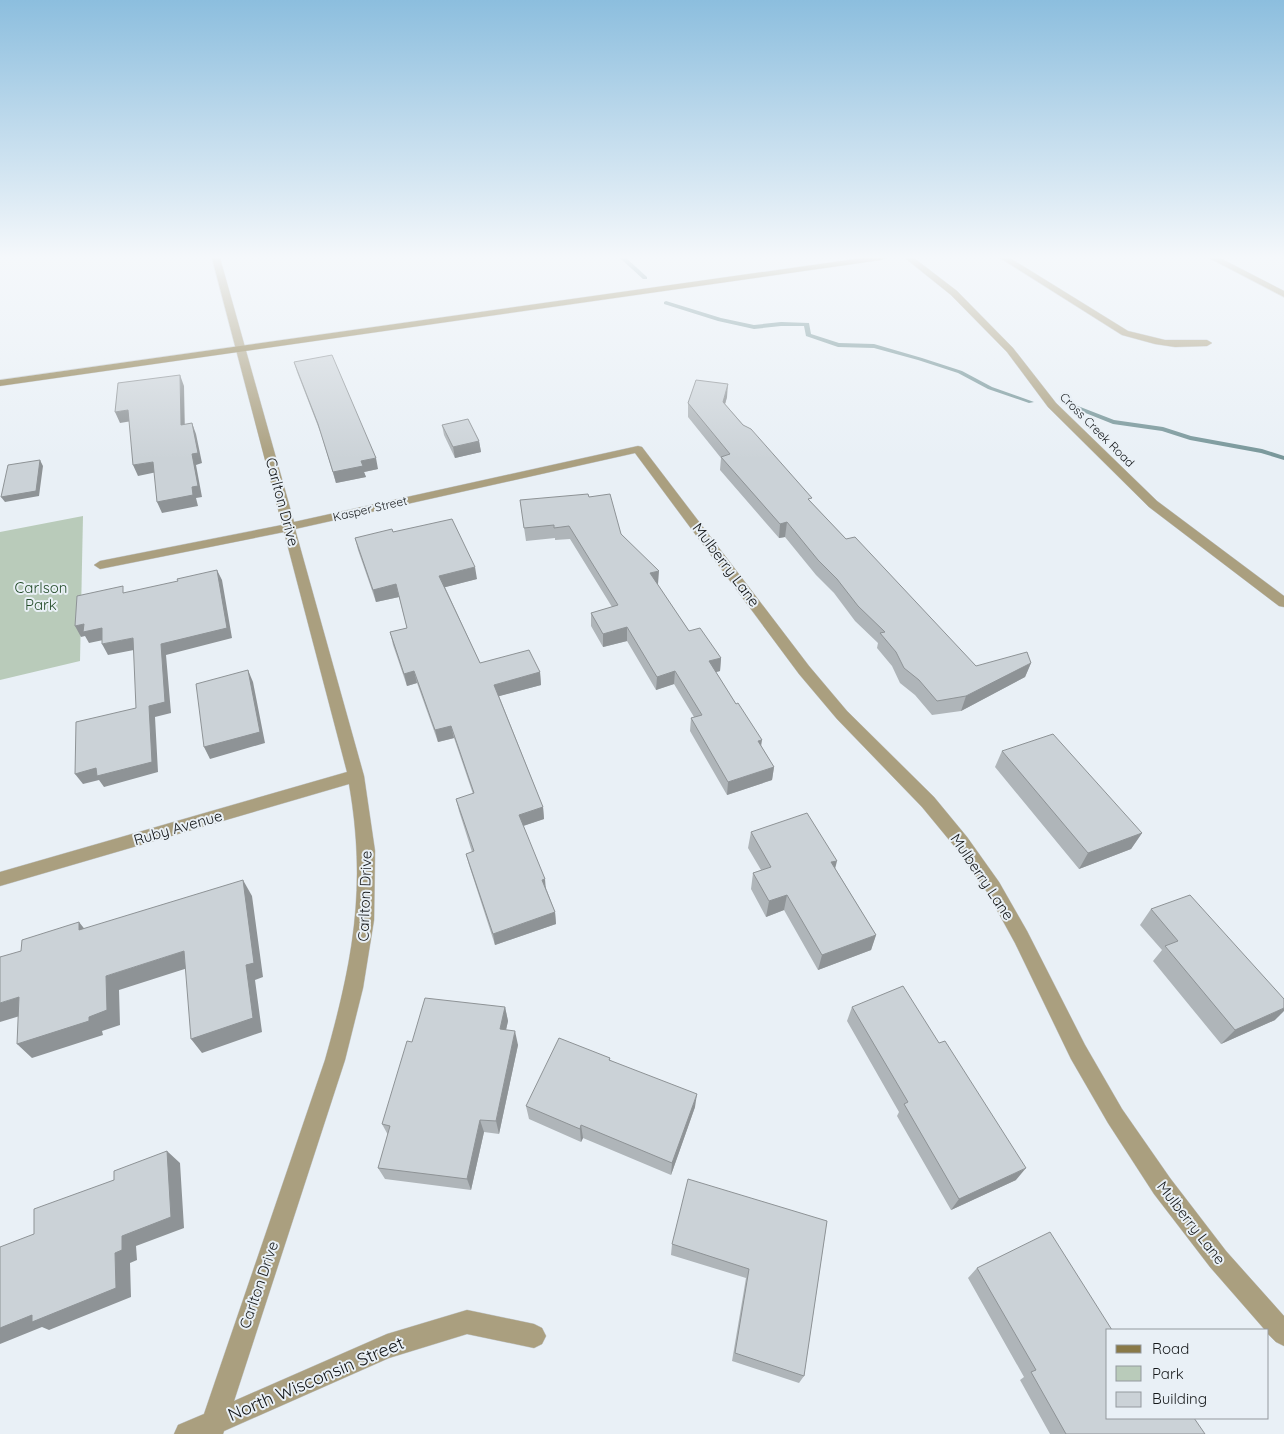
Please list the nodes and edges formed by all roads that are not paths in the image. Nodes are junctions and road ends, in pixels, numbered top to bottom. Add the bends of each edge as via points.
1 (235, 325) edge
2 (414, 325) edge
3 (985, 325) edge
4 (1113, 325) edge
5 (1207, 343) dead end
6 (242, 350) junction
7 (0, 384) edge
8 (638, 449) joint
9 (289, 527) junction
10 (100, 565) dead end
11 (1284, 603) edge
12 (356, 776) junction
13 (0, 879) edge
14 (1284, 1334) edge
15 (534, 1336) dead end
16 (211, 1428) edge
17 (186, 1434) edge

1 - 6 street, Carlton Drive
2 - 6 main road
3 - 11 street, Cross Creek Road via 1010,350 1052,405 1153,504
4 - 5 street via 1146,341 1166,345
6 - 7 main road
6 - 9 street, Carlton Drive
8 - 9 street, Kasper Street
8 - 14 street, Mulberry Lane via 842,715 928,802 961,842 1022,937 1078,1052 1115,1116 1162,1186 1212,1251
9 - 10 street, Kasper Street
9 - 12 street, Carlton Drive
12 - 13 street, Ruby Avenue
12 - 16 street, Carlton Drive via 368,847 368,894 363,944 352,1000
15 - 16 street, North Wisconsin Street via 467,1322 387,1346
16 - 17 street, North Wisconsin Street

